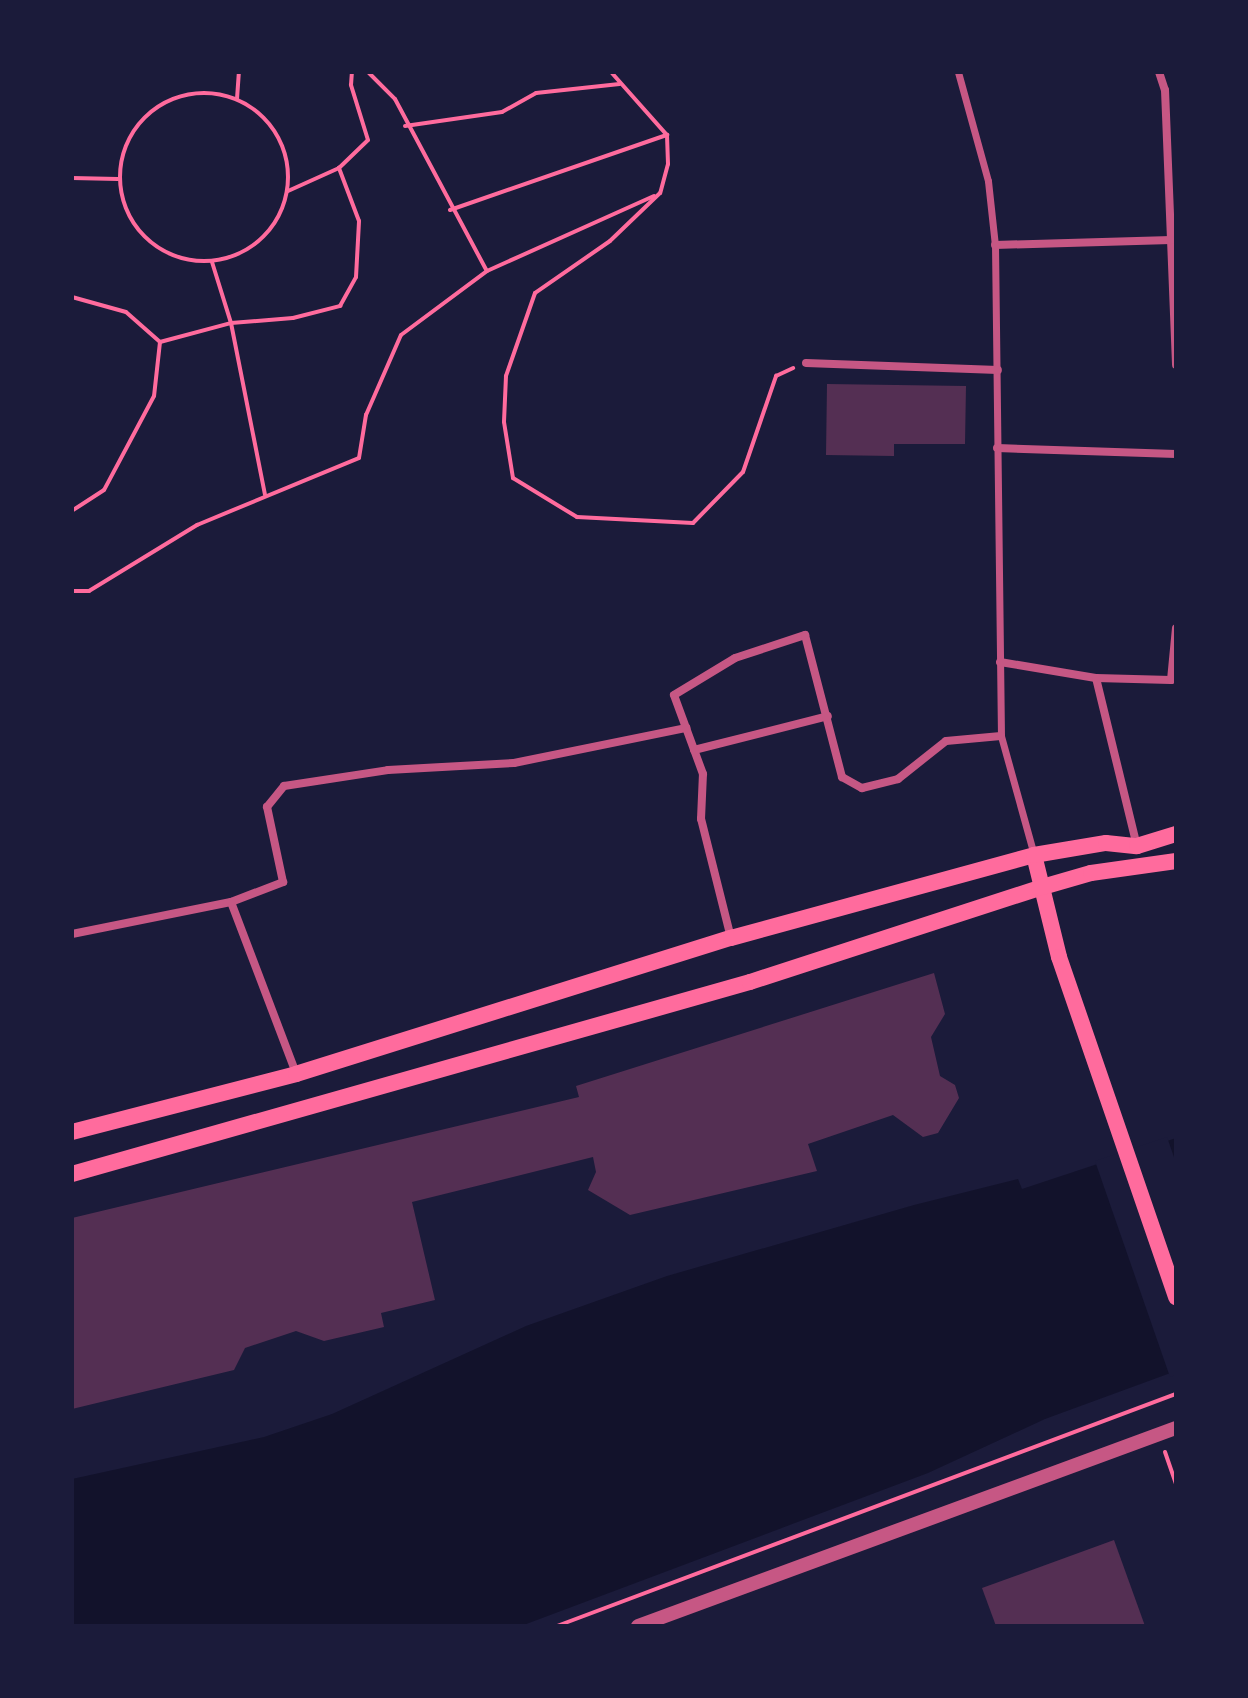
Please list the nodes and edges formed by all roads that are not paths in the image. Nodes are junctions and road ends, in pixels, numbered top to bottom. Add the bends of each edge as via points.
1 (958, 72) edge
2 (1159, 72) edge
3 (1171, 240) junction
4 (995, 245) junction
5 (806, 363) road end
6 (1176, 365) edge
7 (998, 370) junction
8 (997, 448) junction
9 (1176, 454) edge
10 (1176, 628) edge
11 (1000, 662) junction
12 (1096, 678) junction
13 (828, 716) junction
14 (686, 728) junction
15 (1001, 736) junction
16 (694, 750) junction
17 (1176, 834) edge
18 (1137, 846) junction
19 (1034, 855) junction
20 (1176, 861) edge
21 (1039, 888) junction
22 (231, 902) junction
23 (72, 934) edge
24 (731, 938) junction
25 (296, 1074) junction
26 (72, 1132) edge
27 (72, 1174) edge
28 (1176, 1297) edge
29 (1176, 1428) edge
30 (638, 1626) edge

1 - 4 street via 988,181
2 - 3 street via 1165,90
3 - 4 street
3 - 6 street
4 - 7 street
5 - 7 street
7 - 8 street
8 - 9 street
8 - 11 street
10 - 12 street via 1171,680
11 - 12 street
11 - 15 street
12 - 18 street
13 - 14 street via 805,635 735,658 674,695
13 - 15 street via 842,777 862,788 898,779 946,741
13 - 16 street
14 - 16 street
14 - 22 street via 514,763 388,770 284,786 267,807 283,882
15 - 19 street
16 - 24 street via 703,774 701,819
17 - 18 main road
18 - 19 main road via 1106,843
19 - 21 main road
19 - 24 main road
20 - 21 main road via 1091,873
21 - 27 main road via 750,982
21 - 28 main road
22 - 23 street
22 - 25 street
24 - 25 main road
25 - 26 main road
29 - 30 street

